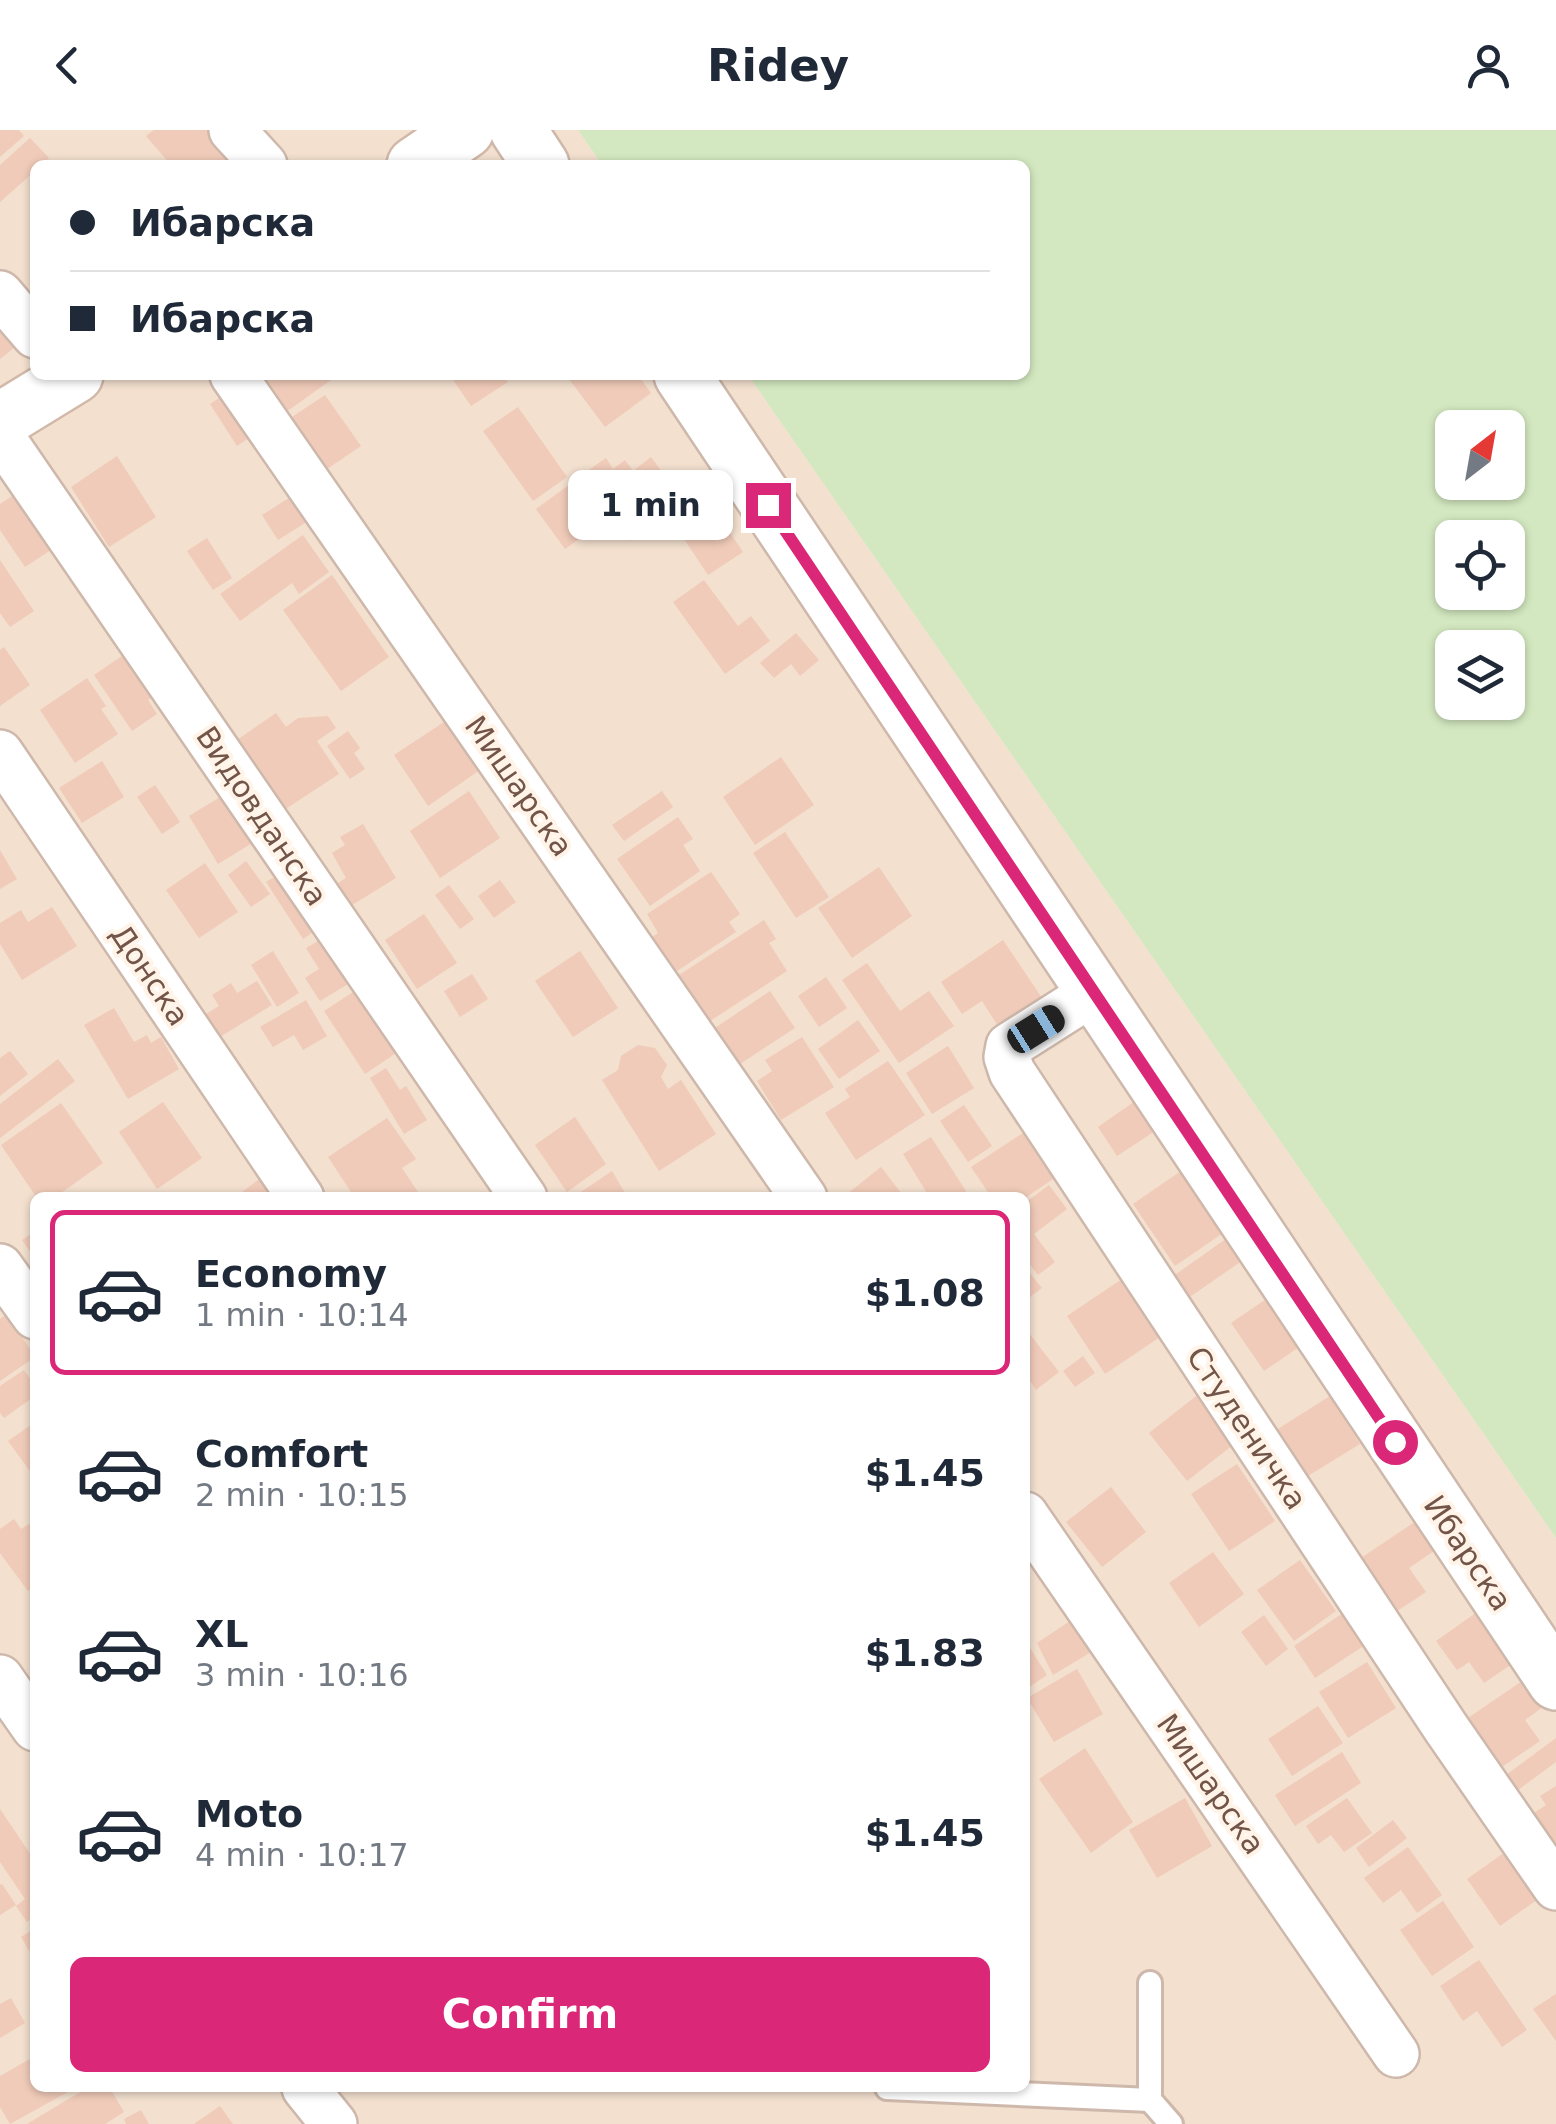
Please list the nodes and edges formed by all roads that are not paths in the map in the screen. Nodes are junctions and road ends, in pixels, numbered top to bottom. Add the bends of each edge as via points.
1 (232, 130) edge
2 (466, 130) edge
3 (518, 130) edge
4 (259, 160) edge
5 (422, 160) edge
6 (538, 160) edge
7 (0, 294) edge
8 (30, 328) edge
9 (66, 380) edge
10 (236, 380) edge
11 (685, 380) edge
12 (0, 421) edge
13 (0, 435) edge
14 (0, 753) edge
15 (1094, 992) junction
16 (297, 1192) edge
17 (520, 1192) edge
18 (800, 1192) edge
19 (0, 1267) edge
20 (30, 1309) edge
21 (1030, 1523) edge
22 (0, 1678) edge
23 (1556, 1682) edge
24 (30, 1721) edge
25 (1556, 1887) edge
26 (1150, 1983) dead end
27 (1396, 2054) dead end
28 (308, 2092) edge
29 (975, 2092) edge
30 (1150, 2100) junction
31 (334, 2124) edge
32 (1171, 2124) edge

1 - 4 street
2 - 5 street
3 - 6 street
7 - 8 street
9 - 12 street
10 - 18 street, Мишарска
11 - 15 street, Ибарска
13 - 17 street, Видовданска
14 - 16 street, Донска
15 - 23 street, Ибарска
15 - 25 street, Студеничка via 1010,1046 1012,1072
19 - 20 street
21 - 27 street, Мишарска
22 - 24 street
26 - 30 lane
28 - 31 street
29 - 30 lane
30 - 32 lane

